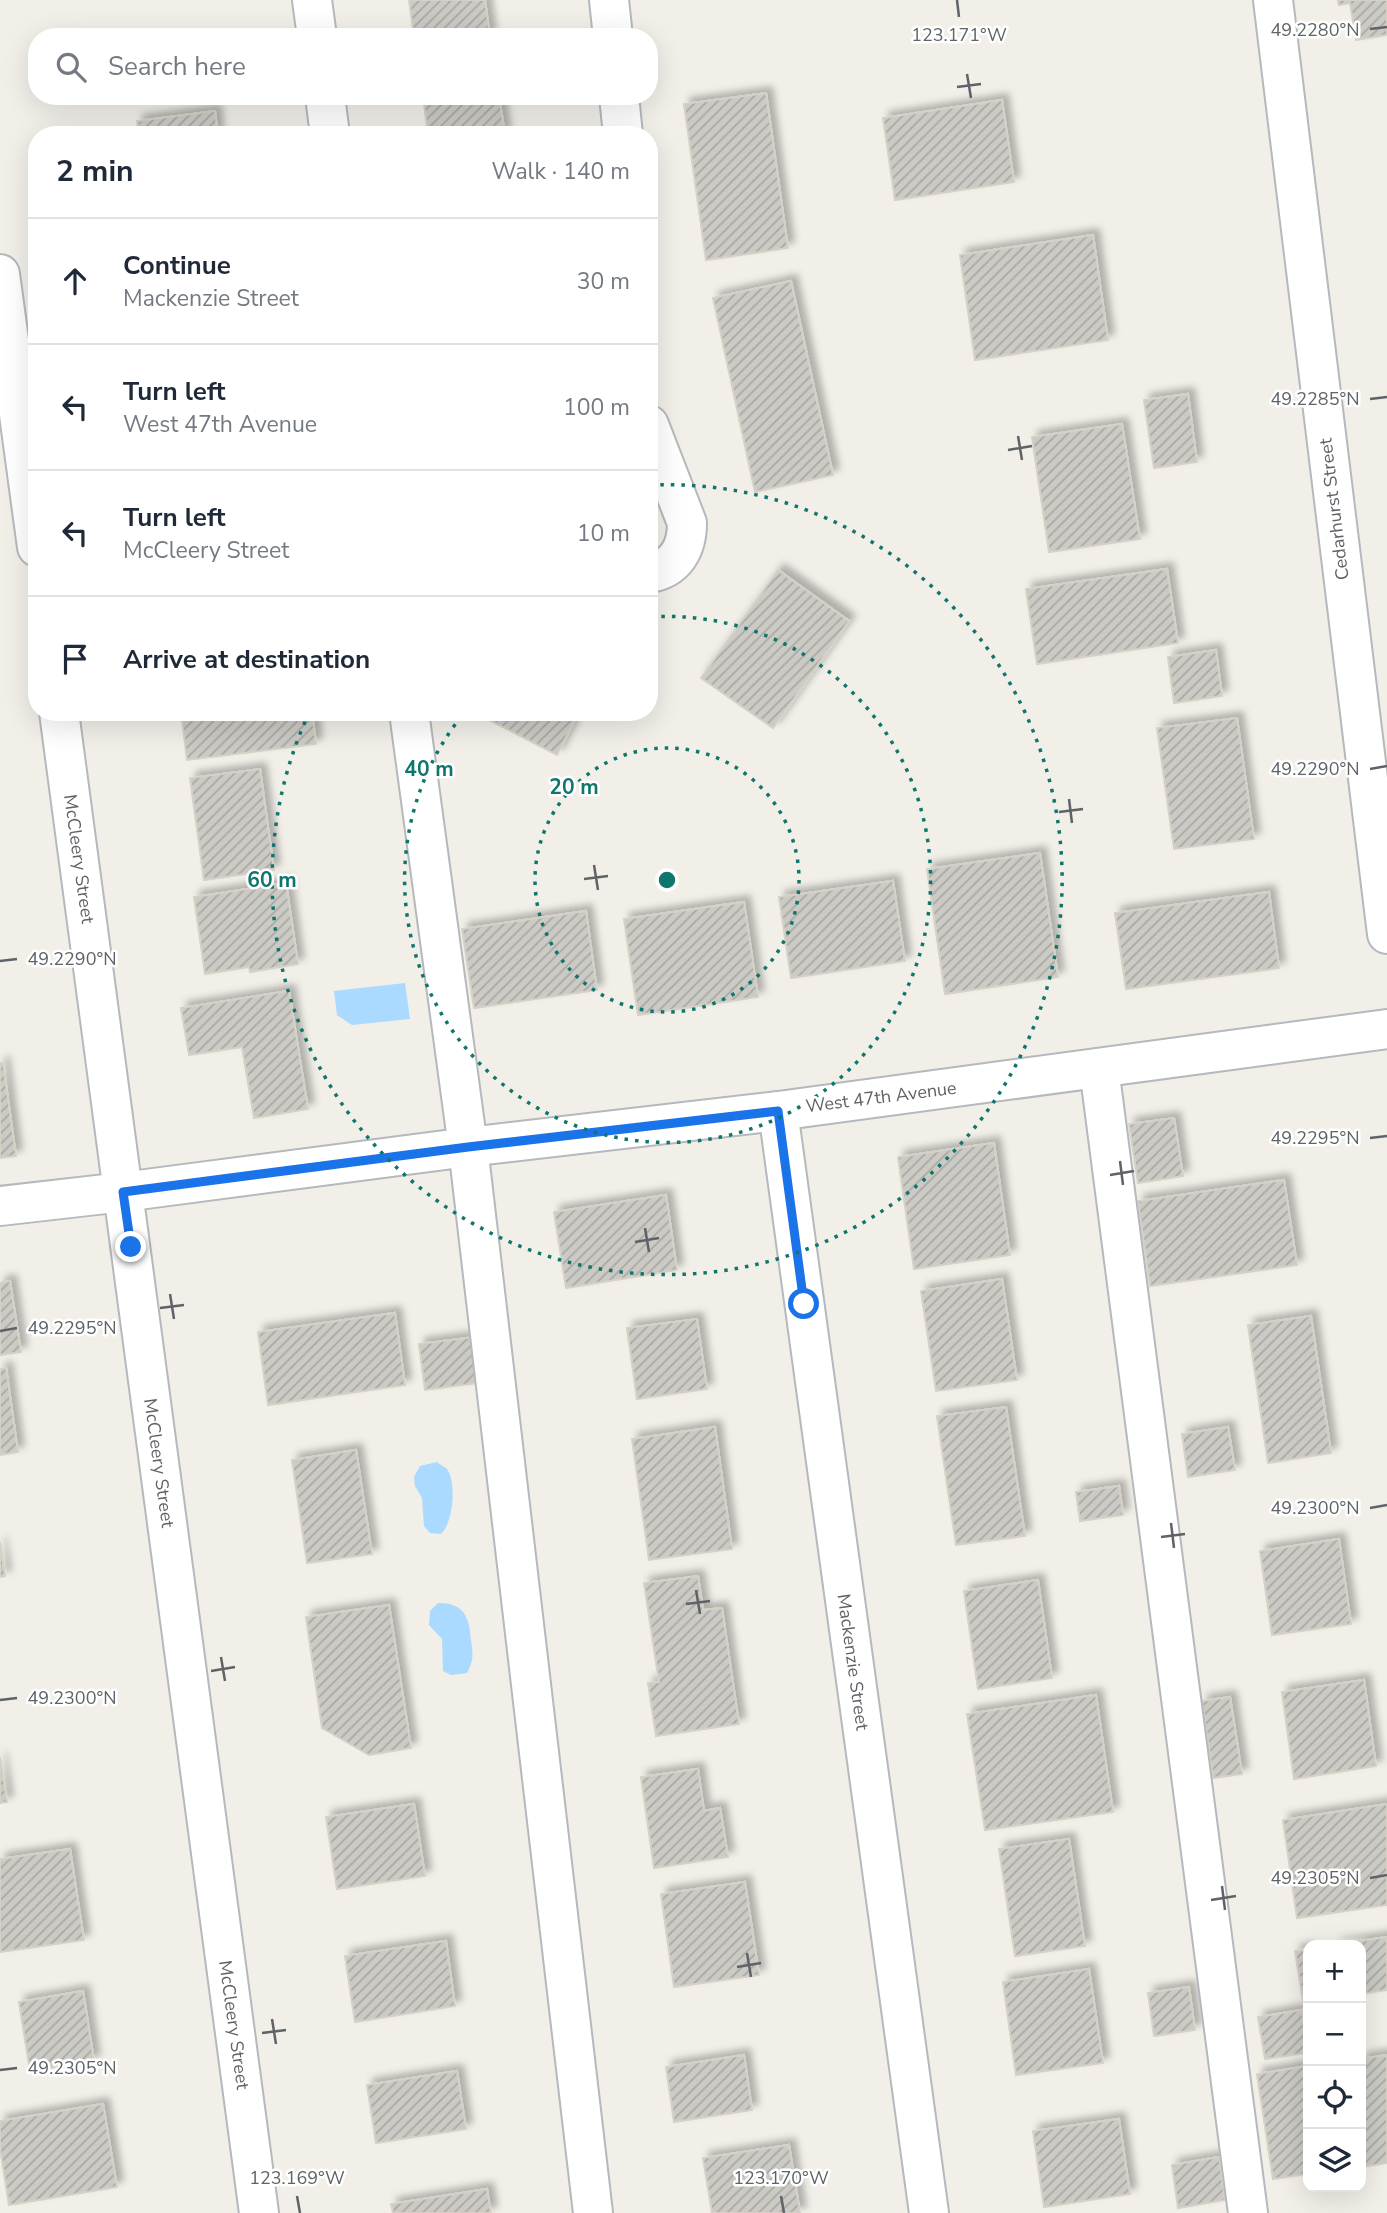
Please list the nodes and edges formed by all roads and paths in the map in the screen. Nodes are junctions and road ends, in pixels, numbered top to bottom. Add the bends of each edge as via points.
1 (312, 0) edge
2 (609, 0) edge
3 (1273, 0) edge
4 (316, 28) edge
5 (612, 28) edge
6 (326, 105) edge
7 (620, 105) edge
8 (329, 126) edge
9 (622, 126) edge
10 (0, 274) edge
11 (658, 448) edge
12 (28, 481) edge
13 (658, 570) edge
14 (60, 721) edge
15 (410, 721) edge
16 (1387, 934) edge
17 (1387, 1029) edge
18 (1099, 1068) junction
19 (778, 1111) junction
20 (468, 1147) junction
21 (123, 1192) junction
22 (0, 1206) edge
23 (259, 2213) edge
24 (593, 2213) edge
25 (929, 2213) edge
26 (1248, 2213) edge

1 - 4 street
2 - 5 street
3 - 16 street, Cedarhurst Street
6 - 8 street
7 - 9 street
10 - 12 street
11 - 13 street via 687,523 687,539 671,565
14 - 21 street, McCleery Street
15 - 20 street
17 - 18 street, West 47th Avenue
18 - 19 street, West 47th Avenue
18 - 26 street
19 - 20 street, West 47th Avenue
19 - 25 street, Mackenzie Street
20 - 21 street, West 47th Avenue
20 - 24 street
21 - 22 street, West 47th Avenue
21 - 23 street, McCleery Street

